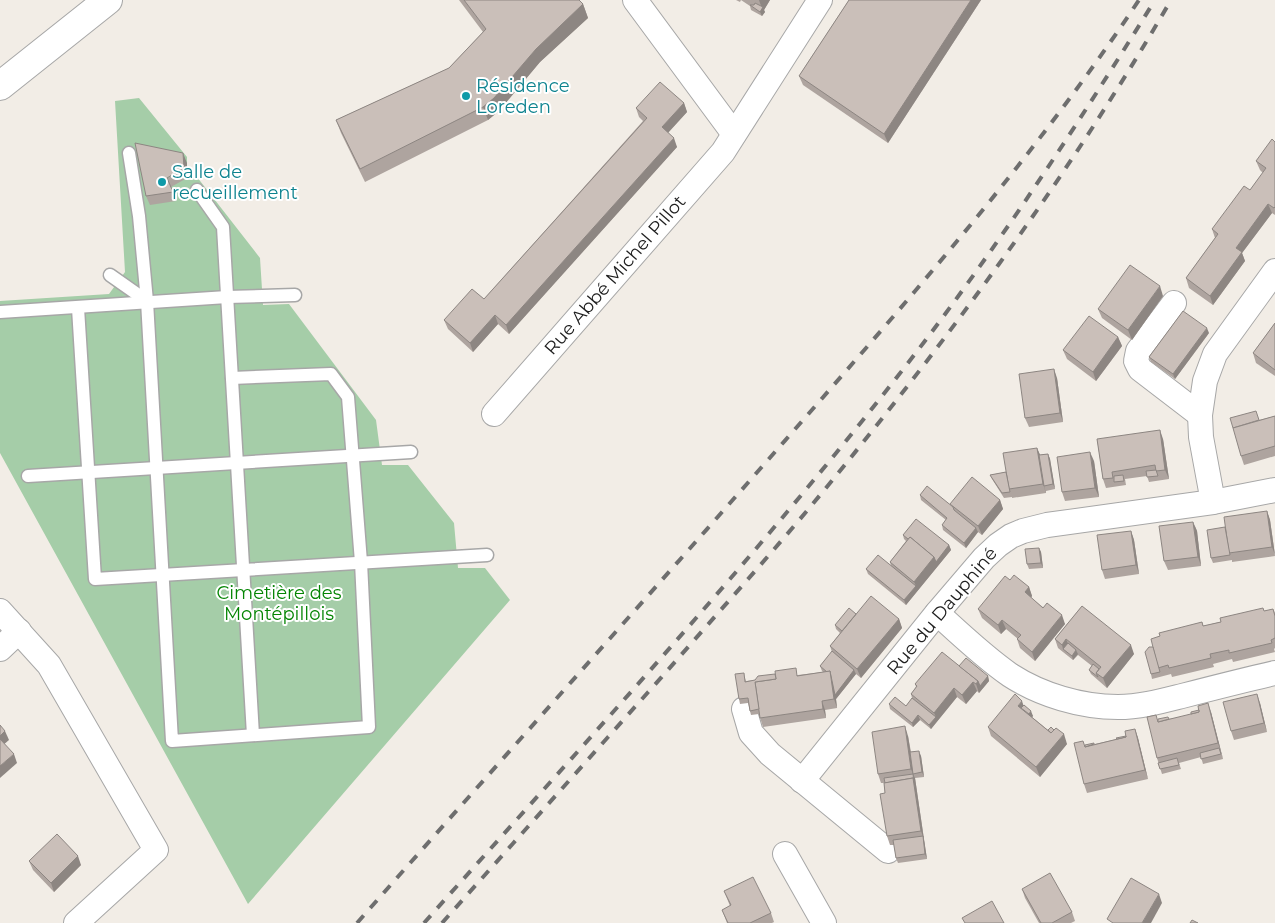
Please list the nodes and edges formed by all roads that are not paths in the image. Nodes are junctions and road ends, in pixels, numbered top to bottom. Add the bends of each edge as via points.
1 (108, 0) edge
2 (636, 0) edge
3 (820, 0) edge
4 (0, 86) edge
5 (734, 134) junction
6 (129, 153) dead end
7 (198, 190) dead end
8 (1275, 271) edge
9 (110, 275) dead end
10 (295, 295) dead end
11 (226, 297) junction
12 (147, 301) junction
13 (1174, 303) dead end
14 (78, 308) junction
15 (0, 312) edge
16 (232, 378) junction
17 (494, 414) dead end
18 (1200, 415) junction
19 (411, 452) dead end
20 (353, 455) junction
21 (237, 462) junction
22 (156, 468) junction
23 (89, 472) junction
24 (28, 476) dead end
25 (1275, 490) edge
26 (1213, 502) junction
27 (487, 555) dead end
28 (361, 562) junction
29 (243, 570) junction
30 (163, 574) junction
31 (0, 611) edge
32 (937, 614) junction
33 (19, 631) junction
34 (0, 648) edge
35 (1275, 673) edge
36 (744, 709) dead end
37 (253, 735) junction
38 (802, 781) junction
39 (888, 851) dead end
40 (785, 854) dead end
41 (76, 923) edge
42 (824, 923) edge

1 - 4 street
2 - 5 street
3 - 5 street, Rue Abbé Michel Pillot
5 - 17 street, Rue Abbé Michel Pillot via 723,152
6 - 12 lane
7 - 11 lane via 223,227
8 - 18 street via 1215,354 1205,381
9 - 12 lane
10 - 11 lane
11 - 12 lane
11 - 16 lane
12 - 14 lane
12 - 22 lane
13 - 18 street via 1138,351 1136,361 1140,369
14 - 15 lane
14 - 23 lane
16 - 20 lane via 331,374 348,397
16 - 21 lane
18 - 26 street
19 - 20 lane
20 - 21 lane
20 - 28 lane
21 - 22 lane
21 - 29 lane
22 - 23 lane
22 - 30 lane
23 - 24 lane
23 - 30 lane via 95,579
25 - 26 street, Rue du Dauphiné
26 - 32 street, Rue du Dauphiné via 1022,531 984,558
27 - 28 lane
28 - 29 lane
28 - 37 lane via 369,727
29 - 30 lane
29 - 37 lane
30 - 37 lane via 172,741
31 - 33 street
32 - 35 street via 1010,675 1046,693 1100,707 1153,703
32 - 38 street, Rue du Dauphiné
33 - 34 street
33 - 41 street via 49,665 156,850
36 - 38 street via 751,733
38 - 39 street
40 - 42 street

